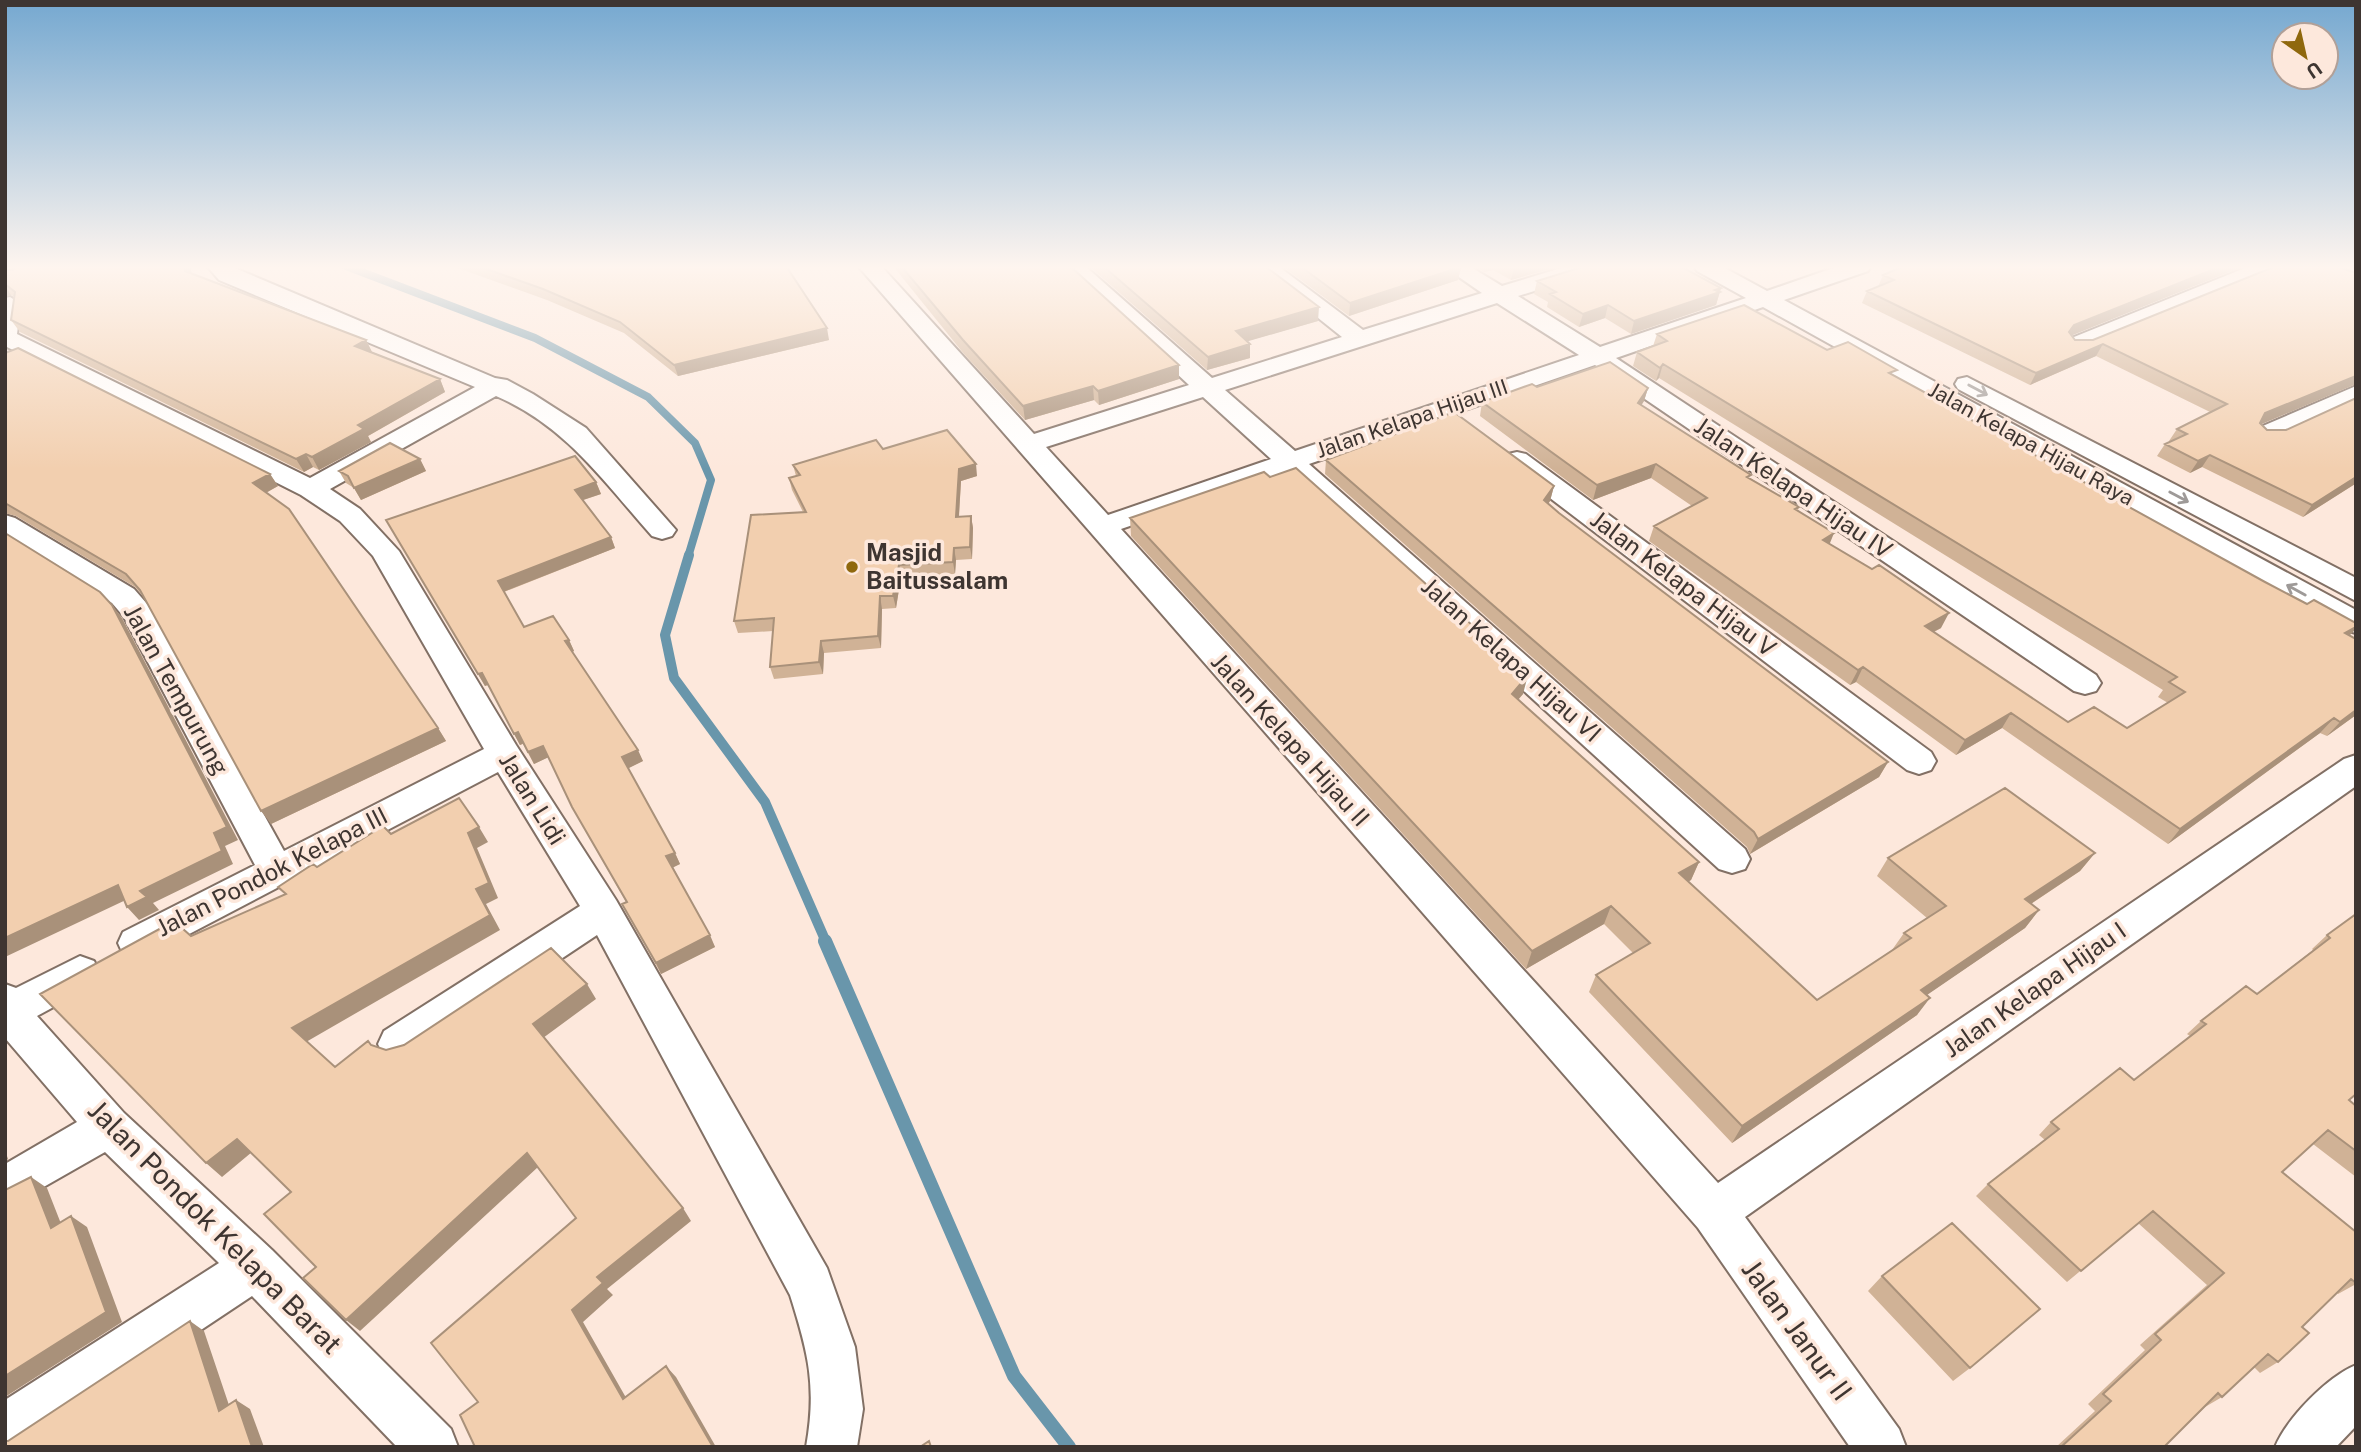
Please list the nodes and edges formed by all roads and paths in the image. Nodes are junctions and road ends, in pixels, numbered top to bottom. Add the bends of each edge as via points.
1 (372, 334) edge
2 (930, 334) edge
3 (1148, 334) edge
4 (1353, 334) edge
5 (1376, 334) edge
6 (1563, 334) edge
7 (1659, 334) edge
8 (1829, 334) edge
9 (1873, 334) edge
10 (2102, 334) edge
11 (5, 337) edge
12 (1360, 339) junction
13 (2077, 344) edge
14 (1596, 355) junction
15 (498, 385) junction
16 (1208, 387) junction
17 (2356, 393) edge
18 (1447, 407) junction
19 (2267, 434) edge
20 (1029, 444) junction
21 (1290, 461) junction
22 (310, 489) junction
23 (5, 524) edge
24 (1100, 527) junction
25 (662, 530) dead end
26 (2356, 590) edge
27 (2356, 623) edge
28 (2085, 683) dead end
29 (504, 754) junction
30 (1919, 761) dead end
31 (2356, 768) edge
32 (1732, 859) dead end
33 (275, 869) junction
34 (604, 911) junction
35 (6, 1009) edge
36 (399, 1044) edge
37 (109, 1127) junction
38 (5, 1188) edge
39 (1714, 1212) junction
40 (256, 1266) junction
41 (2356, 1390) edge
42 (5, 1430) edge
43 (433, 1447) edge
44 (831, 1447) edge
45 (1881, 1447) edge
46 (2300, 1447) edge

1 - 15 street
2 - 20 street, Jalan Kelapa Hijau II
3 - 16 street, Jalan Kelapa Hijau VI
4 - 12 street
5 - 12 street
6 - 14 street, Jalan Kelapa Hijau IV
7 - 14 street, Jalan Kelapa Hijau III
27 -> 8 street, Jalan Kelapa Hijau Raya
9 -> 26 street, Jalan Kelapa Hijau Raya
10 - 13 street
11 - 22 street, Jalan Lidi
12 - 16 street
14 - 18 street, Jalan Kelapa Hijau III
14 - 28 street, Jalan Kelapa Hijau IV
15 - 22 street
15 - 25 street via 577,434
16 - 20 street
16 - 21 street, Jalan Kelapa Hijau VI
17 - 19 street
18 - 21 street, Jalan Kelapa Hijau III
18 - 30 street, Jalan Kelapa Hijau V
20 - 24 street, Jalan Kelapa Hijau II
21 - 24 street, Jalan Kelapa Hijau III
21 - 32 street, Jalan Kelapa Hijau VI
22 - 29 street, Jalan Lidi via 350,515 386,551
23 - 33 street, Jalan Tempurung via 122,596 137,612
24 - 39 street, Jalan Kelapa Hijau II
29 - 33 street, Jalan Pondok Kelapa III
29 - 34 street, Jalan Lidi
31 - 39 street, Jalan Kelapa Hijau I
33 - 35 street, Jalan Pondok Kelapa III
34 - 36 street
34 - 44 street, Jalan Lidi via 810,1285 831,1347 838,1409
35 - 37 street, Jalan Pondok Kelapa Barat
37 - 38 street
37 - 40 street, Jalan Pondok Kelapa Barat
39 - 45 street, Jalan Janur II
40 - 42 street
40 - 43 street, Jalan Pondok Kelapa Barat
41 - 46 street

